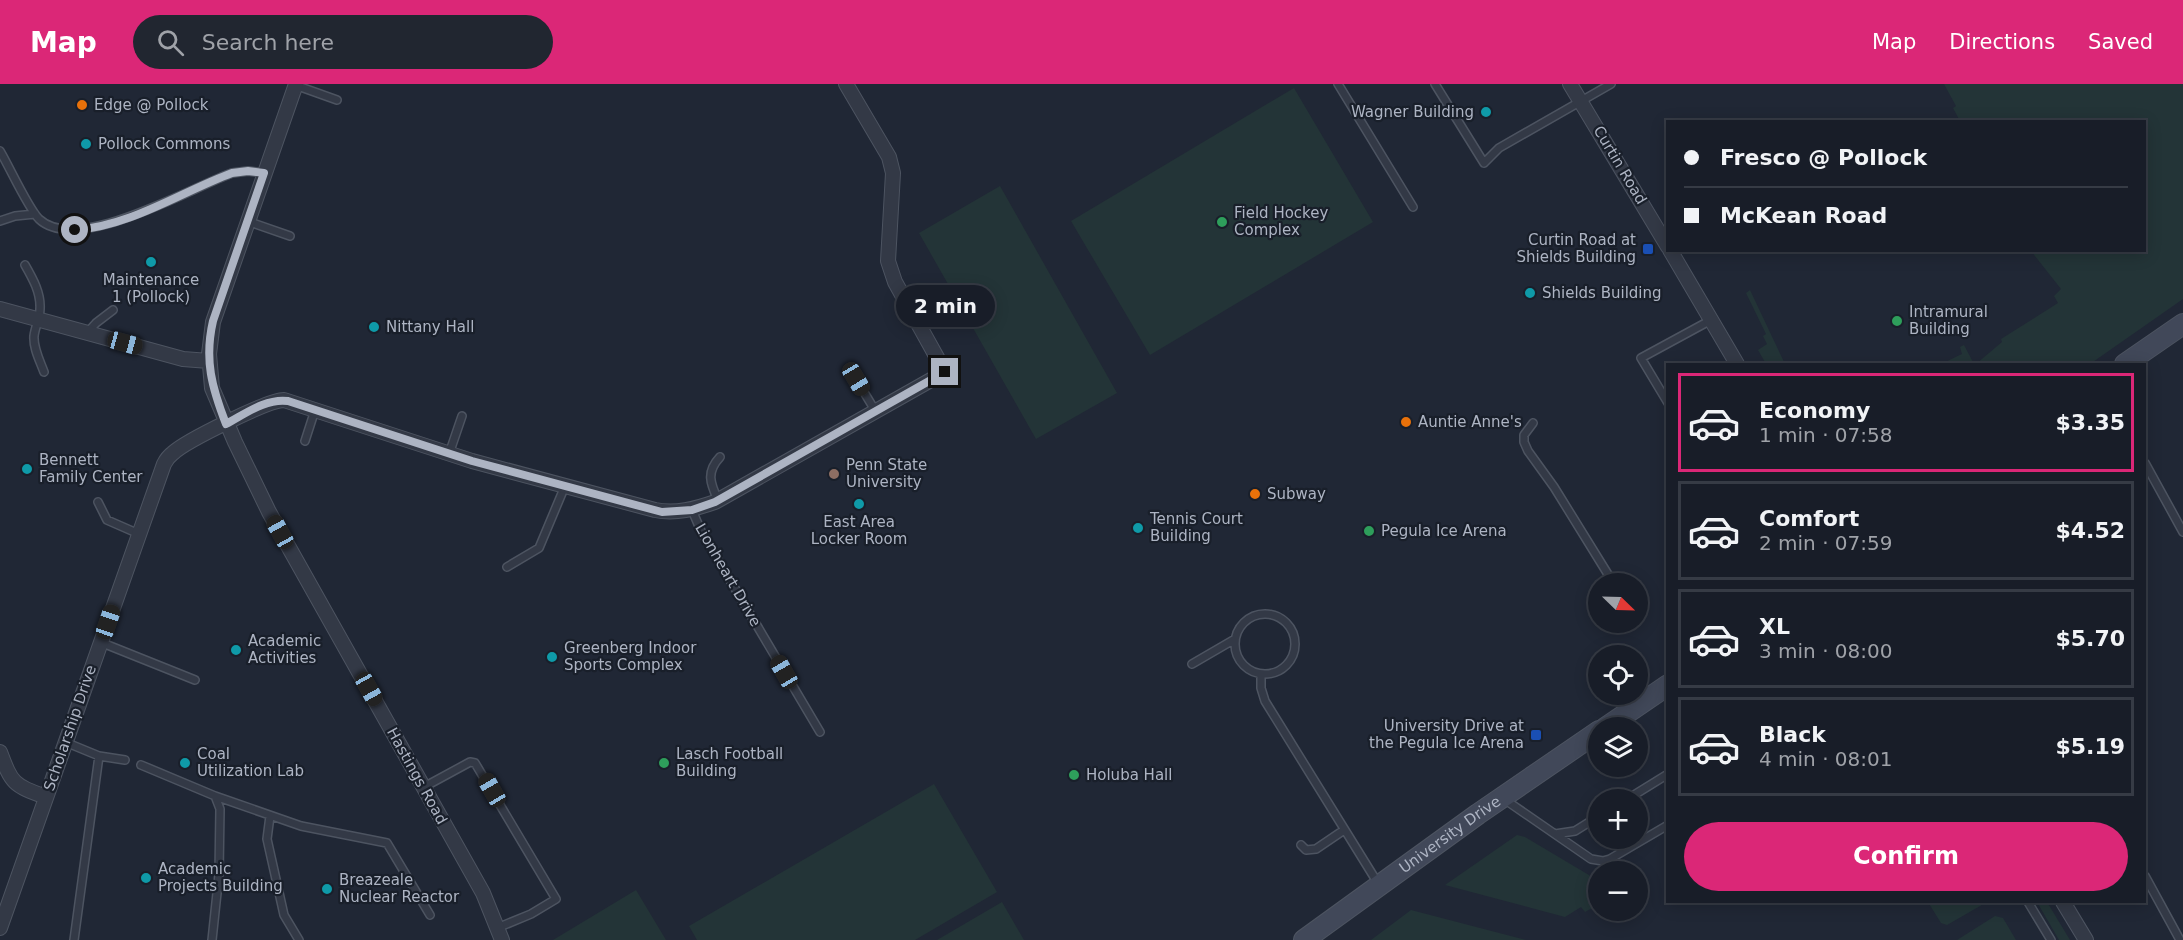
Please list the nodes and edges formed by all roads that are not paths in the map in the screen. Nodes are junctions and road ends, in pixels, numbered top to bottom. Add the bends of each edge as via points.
1 (846, 84) edge
2 (1338, 84) edge
3 (1436, 84) edge
4 (1570, 84) edge
5 (1611, 84) edge
6 (295, 85) edge
7 (338, 100) dead end
8 (1581, 102) junction
9 (0, 153) edge
10 (264, 173) junction
11 (1413, 207) dead end
12 (35, 214) junction
13 (0, 221) edge
14 (248, 221) junction
15 (290, 236) dead end
16 (1666, 244) edge
17 (1671, 252) edge
18 (25, 265) dead end
19 (0, 309) edge
20 (113, 310) dead end
21 (38, 320) junction
22 (1712, 320) junction
23 (2183, 324) edge
24 (87, 333) junction
25 (209, 361) junction
26 (1736, 363) edge
27 (2126, 363) edge
28 (44, 372) dead end
29 (856, 379) dead end
30 (1666, 399) edge
31 (315, 410) junction
32 (876, 412) junction
33 (462, 416) dead end
34 (1533, 423) dead end
35 (226, 424) junction
36 (305, 441) dead end
37 (449, 454) junction
38 (720, 457) dead end
39 (2146, 465) edge
40 (565, 486) junction
41 (718, 500) junction
42 (98, 502) dead end
43 (692, 510) junction
44 (2183, 532) edge
45 (139, 534) junction
46 (507, 567) dead end
47 (1607, 573) edge
48 (1235, 639) junction
49 (100, 642) junction
50 (1192, 664) dead end
51 (1261, 674) junction
52 (195, 680) dead end
53 (1666, 686) edge
54 (1621, 717) edge
55 (820, 732) dead end
56 (1588, 738) edge
57 (65, 742) junction
58 (0, 752) edge
59 (99, 756) junction
60 (125, 760) dead end
61 (141, 765) dead end
62 (1666, 775) edge
63 (424, 788) junction
64 (1644, 789) edge
65 (215, 796) junction
66 (46, 797) junction
67 (1502, 797) junction
68 (270, 816) junction
69 (1588, 823) edge
70 (1666, 826) edge
71 (1344, 830) junction
72 (1555, 834) junction
73 (1301, 845) dead end
74 (2146, 878) edge
75 (1379, 885) junction
76 (2029, 903) edge
77 (2064, 903) edge
78 (430, 915) dead end
79 (0, 928) edge
80 (500, 934) edge
81 (74, 940) edge
82 (212, 940) edge
83 (299, 940) edge
84 (1304, 940) edge
85 (2051, 940) edge
86 (2086, 940) edge
87 (2180, 940) edge

1 - 32 street, Scholarship Drive via 889,157 893,173 888,261 891,272 945,372
2 - 11 lane
3 - 8 lane via 1484,164 1499,148
4 - 8 street, Curtin Road
5 - 8 lane
6 - 7 lane
6 - 10 street, Hastings Road
8 - 16 street, Curtin Road
9 - 12 lane
10 - 12 lane via 232,173 135,214 86,229 57,229
10 - 14 street, Hastings Road
12 - 13 lane
14 - 15 lane
14 - 25 street, Hastings Road via 213,321
17 - 22 street, Curtin Road
18 - 21 lane via 38,294
19 - 21 street
20 - 24 lane
21 - 24 street
21 - 28 lane via 34,337
22 - 26 street, Curtin Road
22 - 30 lane via 1641,358
23 - 27 main road
24 - 25 street via 183,359
25 - 35 street, Hastings Road via 214,394
29 - 32 lane
31 - 35 street, Scholarship Drive via 288,401 274,401
31 - 36 lane
31 - 37 street, Scholarship Drive
32 - 41 street, Scholarship Drive
33 - 37 lane
34 - 47 lane via 1524,435 1528,451
35 - 45 street, Scholarship Drive via 168,457
35 - 63 street, Hastings Road via 269,512
37 - 40 street, Scholarship Drive
38 - 41 lane via 710,475
39 - 44 lane
40 - 43 street, Scholarship Drive via 654,510
40 - 46 lane via 539,548
41 - 43 street, Scholarship Drive
42 - 45 lane via 107,520
43 - 55 lane, Lionheart Drive
45 - 49 street, Scholarship Drive
48 - 50 lane
48 - 51 lane via 1235,652 1241,664
48 - 51 lane via 1239,628 1258,615 1269,614 1289,626 1295,648 1291,659 1273,673
49 - 52 lane
49 - 57 street, Scholarship Drive
51 - 71 lane via 1265,701
53 - 54 main road
56 - 67 main road, University Drive
57 - 59 lane
57 - 66 street, Scholarship Drive
58 - 66 street via 15,784
59 - 60 lane
59 - 81 lane
61 - 65 lane
62 - 64 lane
63 - 80 street, Hastings Road via 483,893
63 - 80 lane via 470,762 475,763 556,899
65 - 68 lane
65 - 82 lane via 220,809 219,874
66 - 79 street, Scholarship Drive
67 - 72 lane
67 - 75 main road, University Drive
68 - 78 lane via 387,843
68 - 83 lane via 267,839 284,915
69 - 72 lane via 1575,831
70 - 72 lane via 1604,861 1592,859
71 - 73 lane via 1316,849 1306,850
71 - 75 lane
74 - 87 lane
75 - 84 main road, University Drive
76 - 85 lane
77 - 86 street

